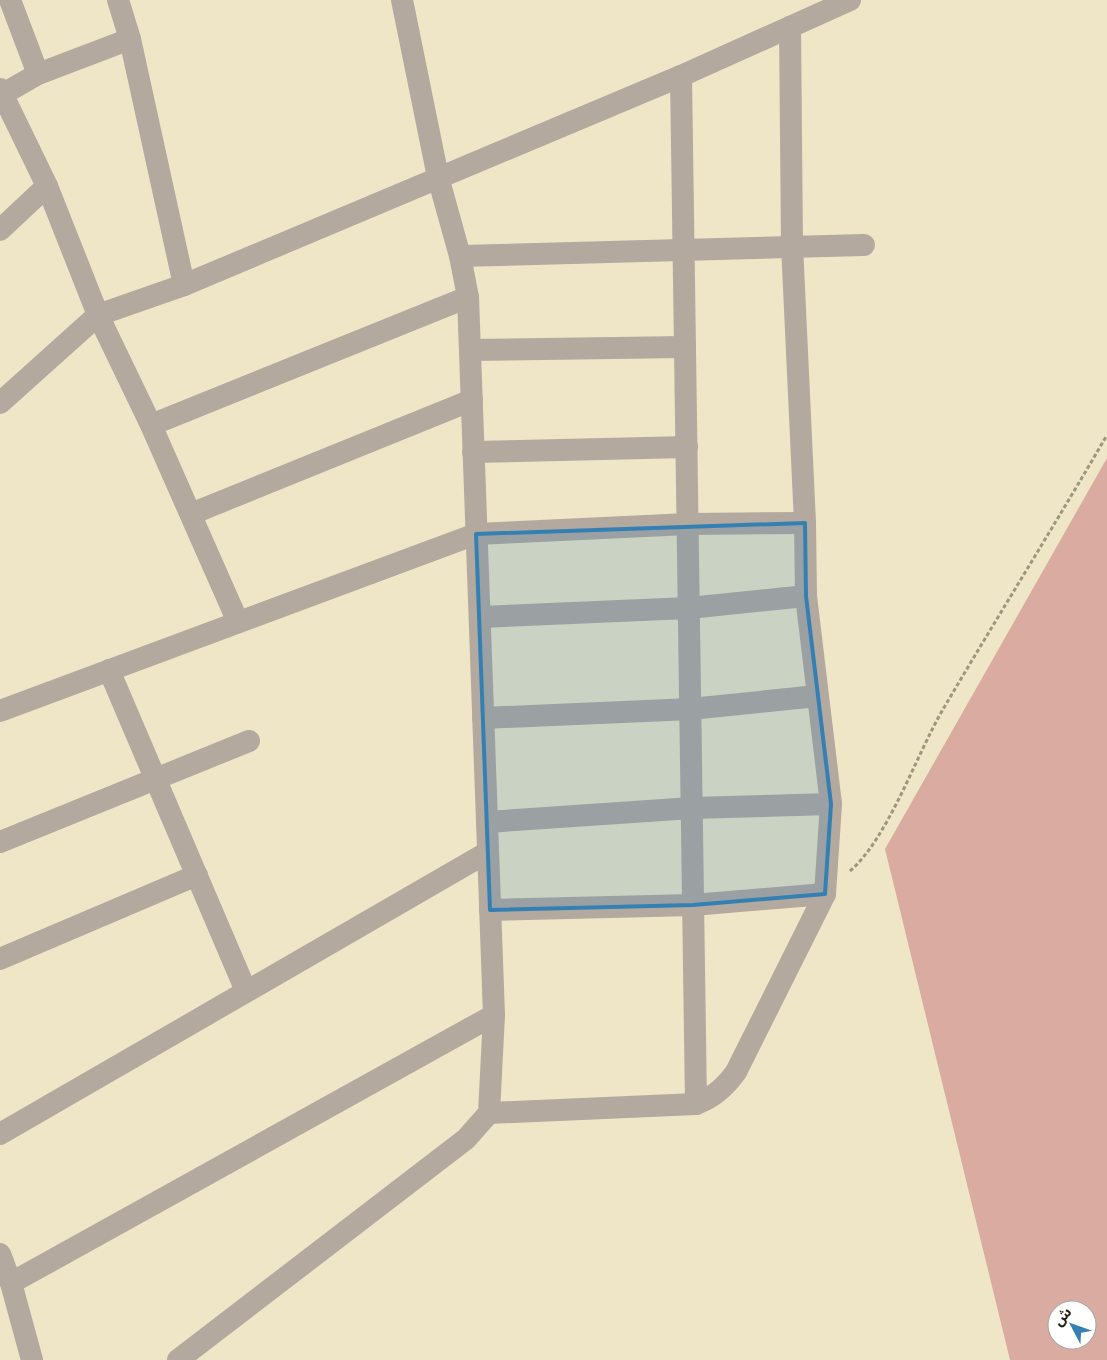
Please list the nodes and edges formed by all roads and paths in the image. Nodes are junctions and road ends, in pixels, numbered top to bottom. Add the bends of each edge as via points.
1 (10, 0) edge
2 (118, 0) edge
3 (402, 0) edge
4 (850, 0) edge
5 (790, 27) junction
6 (130, 39) junction
7 (38, 74) junction
8 (681, 76) junction
9 (1, 95) edge
10 (438, 177) junction
11 (48, 186) junction
12 (0, 230) edge
13 (792, 245) junction
14 (864, 245) dead end
15 (684, 250) junction
16 (460, 256) junction
17 (184, 285) junction
18 (468, 297) junction
19 (98, 315) junction
20 (685, 346) junction
21 (470, 350) junction
22 (472, 400) junction
23 (0, 403) edge
24 (151, 425) junction
25 (1107, 435) edge
26 (687, 447) junction
27 (474, 452) junction
28 (191, 514) junction
29 (805, 523) junction
30 (688, 524) junction
31 (476, 534) junction
32 (806, 596) junction
33 (689, 608) junction
34 (480, 617) junction
35 (238, 622) junction
36 (110, 670) junction
37 (817, 696) junction
38 (691, 709) junction
39 (0, 711) edge
40 (483, 718) junction
41 (249, 741) dead end
42 (156, 779) junction
43 (831, 804) junction
44 (692, 808) junction
45 (487, 822) junction
46 (0, 842) edge
47 (488, 852) junction
48 (197, 875) junction
49 (825, 894) junction
50 (693, 906) junction
51 (490, 910) junction
52 (0, 959) edge
53 (246, 991) junction
54 (494, 1015) junction
55 (696, 1104) junction
56 (489, 1113) junction
57 (0, 1134) edge
58 (0, 1254) edge
59 (11, 1283) junction
60 (32, 1360) edge
61 (178, 1360) edge

1 - 7 street
2 - 6 street
3 - 10 street
4 - 5 street
5 - 8 street
5 - 13 street
6 - 7 street
6 - 17 street
7 - 9 street
8 - 10 street
8 - 15 street
9 - 11 street
10 - 16 street
10 - 17 street
11 - 12 street
11 - 19 street
13 - 14 street
13 - 15 street
13 - 29 street
15 - 16 street
15 - 20 street
16 - 18 street
17 - 19 street
18 - 21 street
18 - 24 street
19 - 23 street
19 - 24 street
20 - 21 street
20 - 26 street
21 - 22 street
22 - 27 street
22 - 28 street
24 - 28 street
25 - 49 path via 941,713 877,836 857,865
26 - 27 street
26 - 30 street
27 - 31 street
28 - 35 street
29 - 30 street
29 - 32 street
30 - 31 street
30 - 33 street
31 - 34 street
31 - 35 street
32 - 33 street
32 - 37 street
33 - 34 street
33 - 38 street
34 - 40 street
35 - 36 street
36 - 39 street
36 - 42 street
37 - 38 street
37 - 43 street
38 - 40 street
38 - 44 street
40 - 45 street
41 - 42 street
42 - 46 street
42 - 48 street
43 - 44 street
43 - 49 street
44 - 45 street
44 - 50 street
45 - 47 street
47 - 51 street
47 - 53 street
48 - 52 street
48 - 53 street
49 - 50 street
49 - 55 street via 736,1072 711,1098
50 - 51 street
50 - 55 street
51 - 54 street
53 - 57 street
54 - 56 street
54 - 59 street
55 - 56 street
56 - 61 street via 466,1139
58 - 59 street
59 - 60 street

